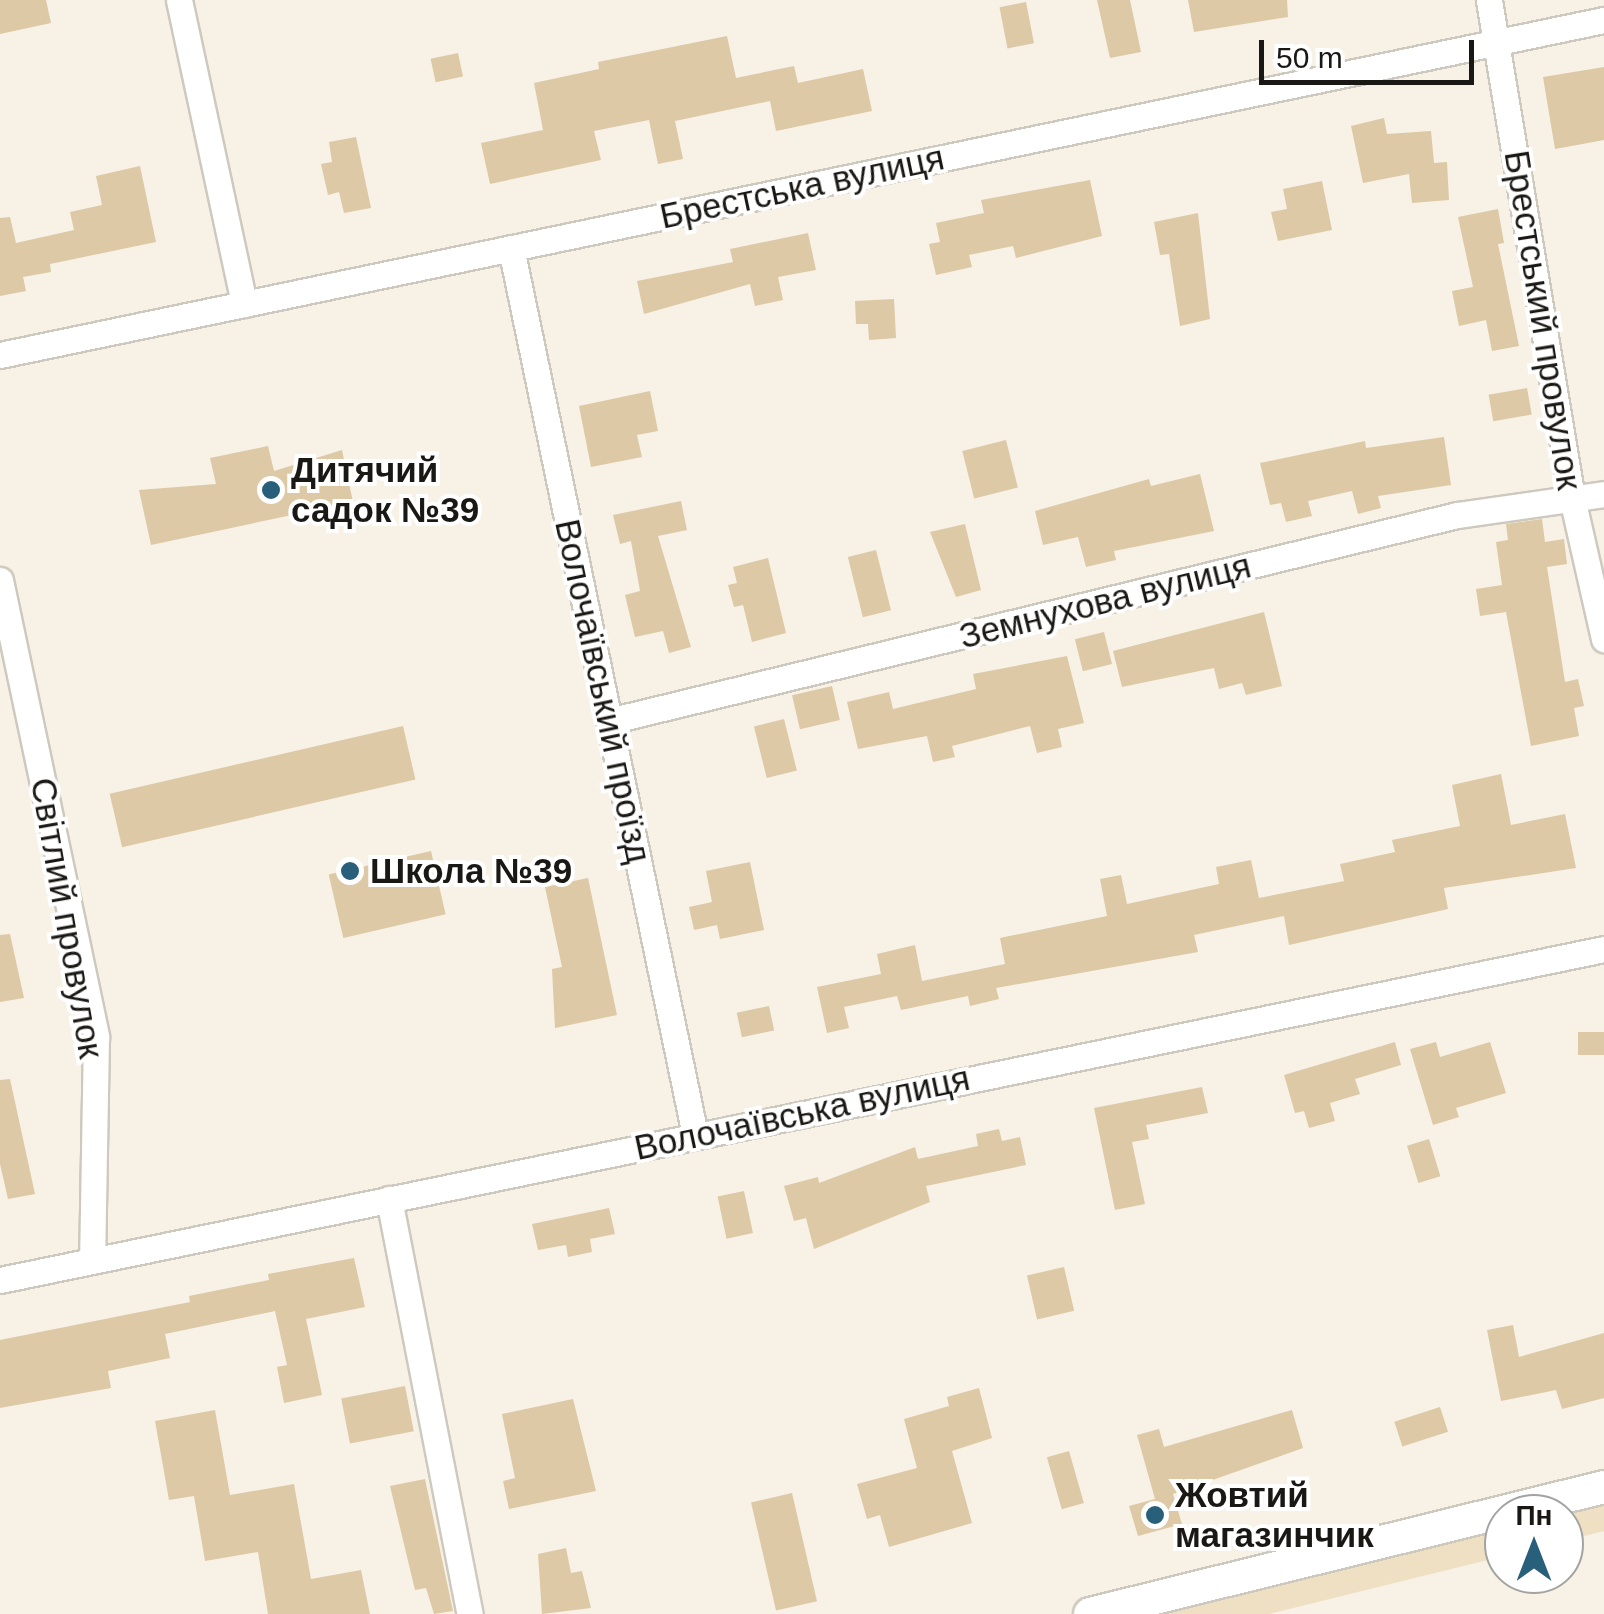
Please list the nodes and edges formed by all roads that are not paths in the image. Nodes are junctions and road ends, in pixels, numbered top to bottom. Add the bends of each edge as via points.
1 (179, 0) edge
2 (1490, 0) edge
3 (1604, 20) edge
4 (1498, 41) junction
5 (511, 248) junction
6 (244, 304) junction
7 (0, 355) edge
8 (1604, 494) edge
9 (1572, 498) junction
10 (0, 580) edge
11 (1604, 639) edge
12 (609, 721) junction
13 (1604, 950) edge
14 (695, 1135) junction
15 (389, 1199) junction
16 (92, 1261) junction
17 (0, 1280) edge
18 (1604, 1488) edge
19 (470, 1614) edge
20 (1090, 1614) edge

1 - 6 street
2 - 4 street, Брестський провулок
3 - 4 street, Брестська вулиця
4 - 5 street, Брестська вулиця
4 - 9 street, Брестський провулок
5 - 6 street, Брестська вулиця
5 - 12 street, Волочаївський проїзд
6 - 7 street, Брестська вулиця
8 - 9 street, Земнухова вулиця
9 - 11 street, Брестський провулок
9 - 12 street, Земнухова вулиця via 1457,515
10 - 16 street, Світлий провулок via 96,1037
12 - 14 street, Волочаївський проїзд
13 - 14 street, Волочаївська вулиця
14 - 15 street, Волочаївська вулиця
15 - 16 street, Волочаївська вулиця
15 - 19 street
16 - 17 street, Волочаївська вулиця
18 - 20 street

